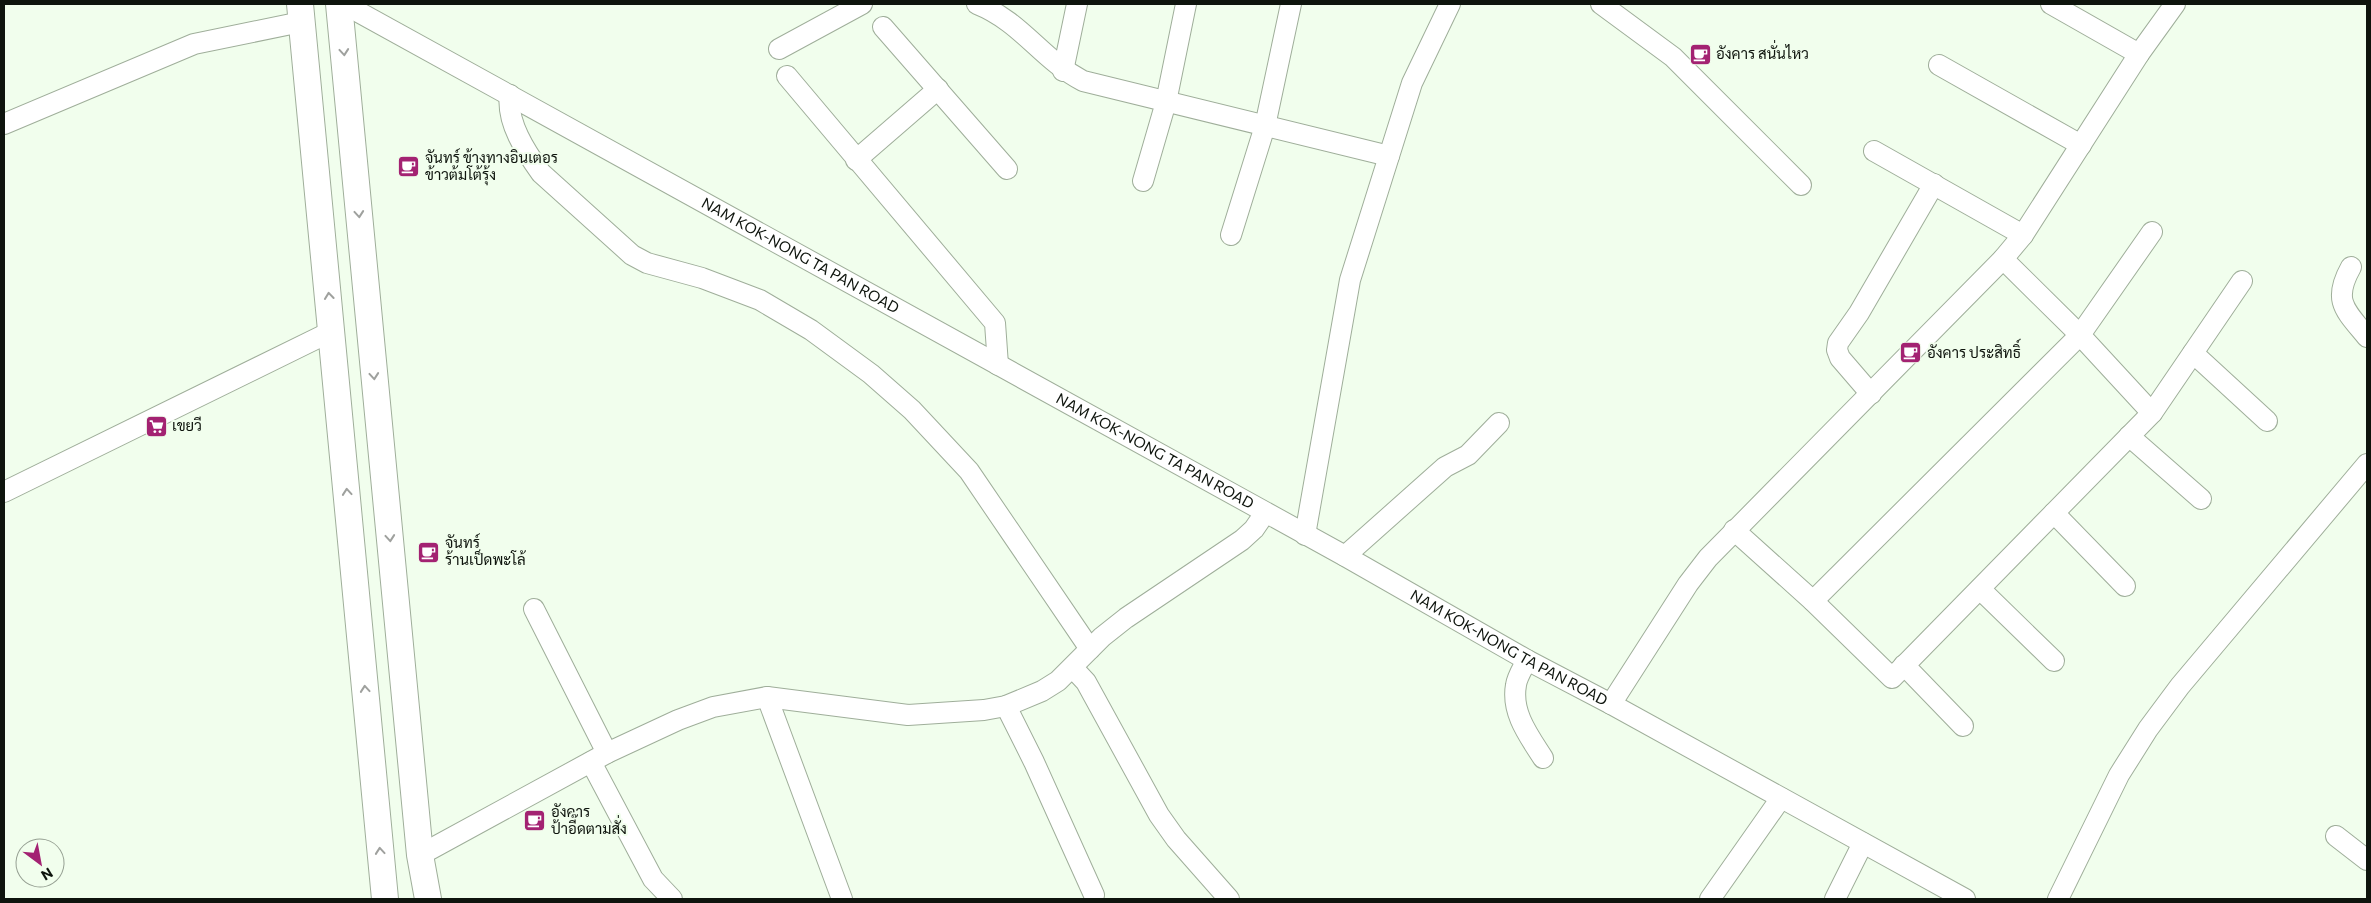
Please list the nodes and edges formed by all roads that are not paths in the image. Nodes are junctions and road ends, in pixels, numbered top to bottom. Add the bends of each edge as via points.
1 (339, 4) edge
2 (344, 4) edge
3 (862, 4) edge
4 (977, 4) edge
5 (1077, 4) edge
6 (1186, 4) edge
7 (1291, 4) edge
8 (1450, 4) edge
9 (1601, 4) edge
10 (2051, 4) edge
11 (2175, 4) edge
12 (300, 13) edge
13 (883, 26) dead end
14 (779, 49) dead end
15 (2139, 54) junction
16 (1939, 65) dead end
17 (1063, 71) junction
18 (787, 76) dead end
19 (938, 89) junction
20 (510, 95) junction
21 (1166, 102) junction
22 (4, 124) edge
23 (1264, 126) junction
24 (2081, 145) junction
25 (1874, 151) dead end
26 (1389, 156) junction
27 (856, 160) junction
28 (1007, 169) dead end
29 (1143, 181) dead end
30 (1934, 184) junction
31 (1801, 185) dead end
32 (2152, 232) dead end
33 (1232, 235) dead end
34 (2023, 235) junction
35 (2003, 260) junction
36 (2351, 267) dead end
37 (2242, 281) dead end
38 (332, 330) junction
39 (2080, 335) junction
40 (2367, 337) edge
41 (2193, 353) junction
42 (998, 365) junction
43 (1871, 394) junction
44 (2152, 412) junction
45 (2267, 421) dead end
46 (1500, 422) dead end
47 (2129, 436) junction
48 (2367, 464) edge
49 (4, 492) edge
50 (2201, 499) dead end
51 (1265, 513) junction
52 (2054, 513) junction
53 (1734, 530) junction
54 (1305, 535) junction
55 (1344, 556) junction
56 (2126, 586) dead end
57 (1980, 589) junction
58 (1813, 600) junction
59 (534, 609) dead end
60 (1090, 649) junction
61 (1527, 660) junction
62 (2054, 662) dead end
63 (1904, 665) junction
64 (1073, 668) junction
65 (767, 698) junction
66 (1611, 704) junction
67 (1006, 706) junction
68 (1963, 726) dead end
69 (599, 758) junction
70 (1543, 758) dead end
71 (1781, 798) junction
72 (2336, 836) dead end
73 (1863, 843) junction
74 (420, 855) junction
75 (2367, 860) edge
76 (1094, 894) dead end
77 (381, 897) edge
78 (428, 899) edge
79 (672, 899) edge
80 (842, 899) edge
81 (1230, 899) edge
82 (1710, 899) edge
83 (1835, 899) edge
84 (1965, 899) edge
85 (2058, 899) edge

1 -> 74 main road
2 - 20 street, NAM KOK-NONG TA PAN ROAD
3 - 14 street
4 - 17 street via 1015,25
5 - 17 street
6 - 21 street
7 - 23 street
8 - 26 street via 1412,84
9 - 31 street via 1674,57
10 - 15 street
11 - 15 street
12 - 22 street via 194,44
38 -> 12 main road
13 - 19 street
15 - 24 street
16 - 24 street
17 - 21 street via 1083,81
18 - 27 street
19 - 27 street
19 - 28 street
20 - 42 street, NAM KOK-NONG TA PAN ROAD
20 - 60 street via 509,114 537,167 620,246 647,263 702,278 760,300 811,330 871,374 912,410 969,471
21 - 23 street
21 - 29 street
23 - 26 street
23 - 33 street
24 - 34 street
25 - 30 street
26 - 54 street via 1350,280
27 - 42 street via 995,323
30 - 34 street
30 - 43 street via 1860,313 1838,343 1840,358
32 - 39 street
34 - 35 street
35 - 39 street
35 - 43 street
36 - 40 street via 2342,283 2341,301
37 - 41 street
38 - 49 street
77 -> 38 main road
39 - 44 street
39 - 58 street
41 - 44 street
41 - 45 street
42 - 51 street, NAM KOK-NONG TA PAN ROAD
43 - 53 street
44 - 47 street
46 - 55 street via 1468,454 1445,467
47 - 50 street
47 - 52 street
48 - 85 street via 2180,686 2148,729 2119,775
51 - 54 street, NAM KOK-NONG TA PAN ROAD
51 - 60 street via 1242,540 1126,618
52 - 56 street
52 - 57 street
53 - 58 street
53 - 66 street via 1688,584
54 - 55 street, NAM KOK-NONG TA PAN ROAD
55 - 61 street, NAM KOK-NONG TA PAN ROAD
57 - 62 street
57 - 63 street
58 - 63 street via 1892,678
59 - 69 street
60 - 64 street
61 - 66 street, NAM KOK-NONG TA PAN ROAD
61 - 70 street via 1516,684 1518,716
63 - 68 street
64 - 67 street via 1058,682
64 - 81 street via 1086,682 1159,815 1176,839
65 - 67 street via 908,715
65 - 69 street via 713,707
65 - 80 street
66 - 71 street, NAM KOK-NONG TA PAN ROAD
67 - 76 street
69 - 74 street
69 - 79 street via 653,879
71 - 73 street, NAM KOK-NONG TA PAN ROAD
71 - 82 street
72 - 75 street
73 - 83 street
73 - 84 street, NAM KOK-NONG TA PAN ROAD
74 - 78 main road

